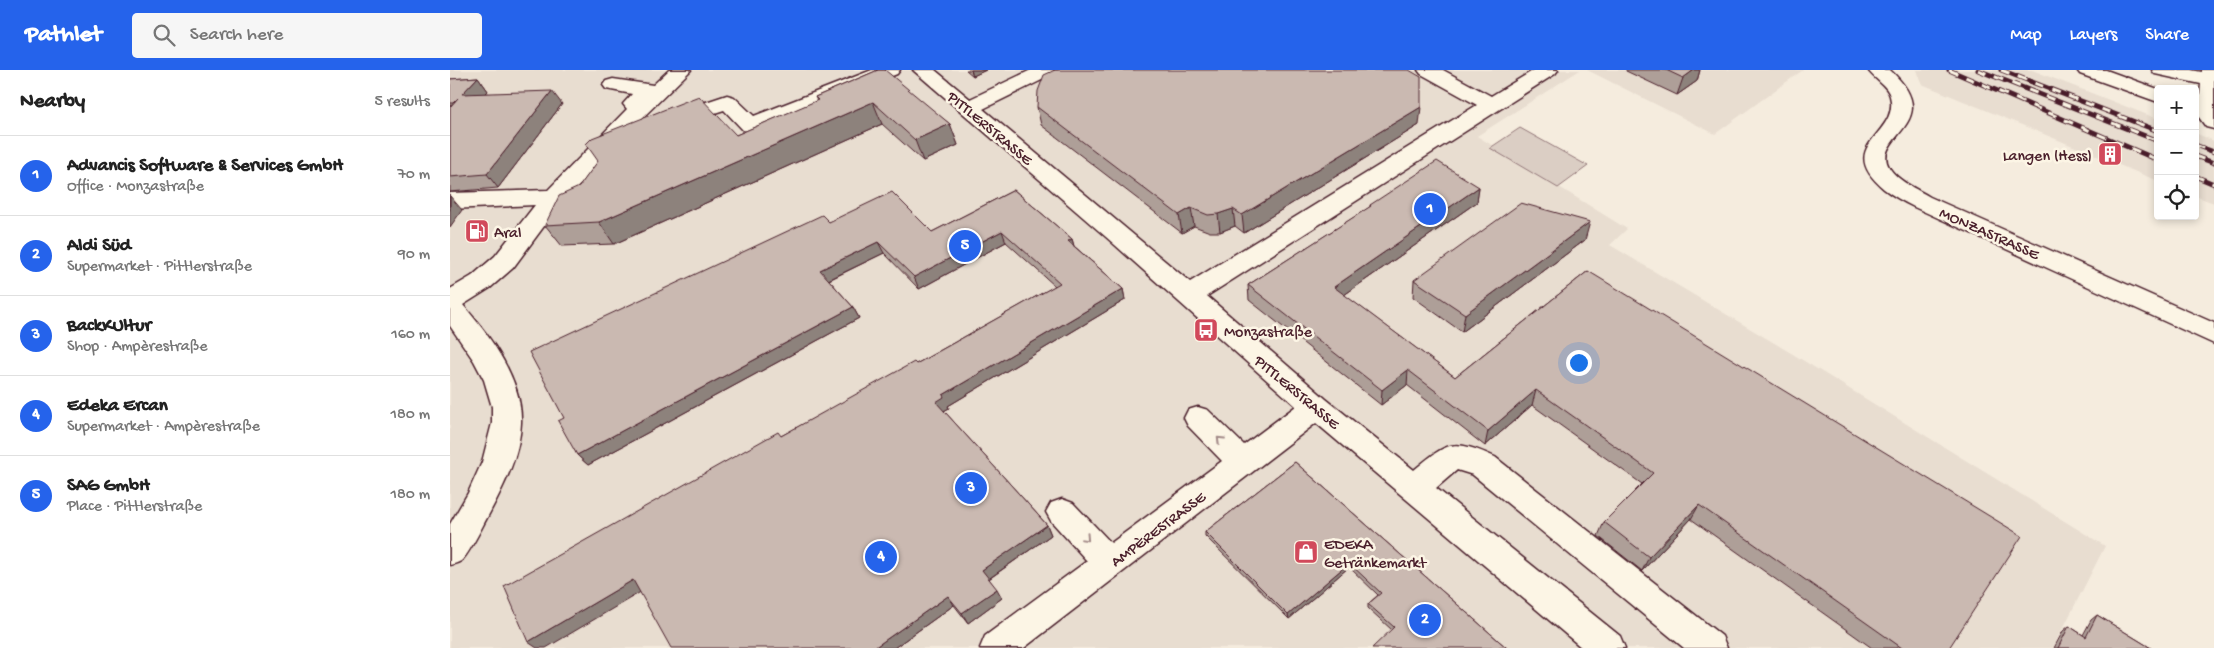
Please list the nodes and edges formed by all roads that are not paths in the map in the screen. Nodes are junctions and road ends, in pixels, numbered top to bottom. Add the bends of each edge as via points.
1 (661, 70) edge
2 (681, 70) edge
3 (890, 70) edge
4 (923, 70) edge
5 (1047, 70) edge
6 (1428, 70) edge
7 (1548, 70) edge
8 (1878, 70) edge
9 (2087, 70) edge
10 (2162, 70) edge
11 (2213, 77) edge
12 (613, 85) dead end
13 (640, 88) junction
14 (2154, 95) edge
15 (1492, 104) junction
16 (968, 108) junction
17 (696, 114) edge
18 (2206, 116) edge
19 (562, 190) junction
20 (450, 201) edge
21 (1188, 296) junction
22 (450, 301) edge
23 (450, 308) edge
24 (2214, 334) edge
25 (462, 342) edge
26 (1316, 406) junction
27 (1198, 418) dead end
28 (1243, 463) junction
29 (1415, 488) junction
30 (1062, 512) dead end
31 (450, 551) edge
32 (1110, 564) junction
33 (996, 648) edge
34 (1608, 648) edge
35 (1710, 648) edge

1 - 13 street
2 - 19 street via 624,123
3 - 17 street via 751,125 727,101
4 - 16 street, PITTLERSTRASSE
5 - 16 street
6 - 15 street
7 - 15 street
8 - 24 street, MONZASTRASSE via 1901,96 1903,107 1901,117 1877,146 1875,161 1891,184 1922,202
9 - 14 street
10 - 11 street
11 - 18 street
12 - 13 street
13 - 19 street via 649,90 576,166
15 - 21 street
16 - 21 street, PITTLERSTRASSE
19 - 20 street
19 - 22 street via 504,262 481,282
21 - 26 street, PITTLERSTRASSE
23 - 25 street
25 - 31 street via 499,386 506,409 505,431 491,476
26 - 28 street, AMPÈRESTRASSE
26 - 29 street, PITTLERSTRASSE
28 -> 27 street
28 - 32 street, AMPÈRESTRASSE
29 - 34 street, PITTLERSTRASSE
29 - 35 street via 1451,457 1484,466
30 -> 32 street
32 - 33 street, AMPÈRESTRASSE

